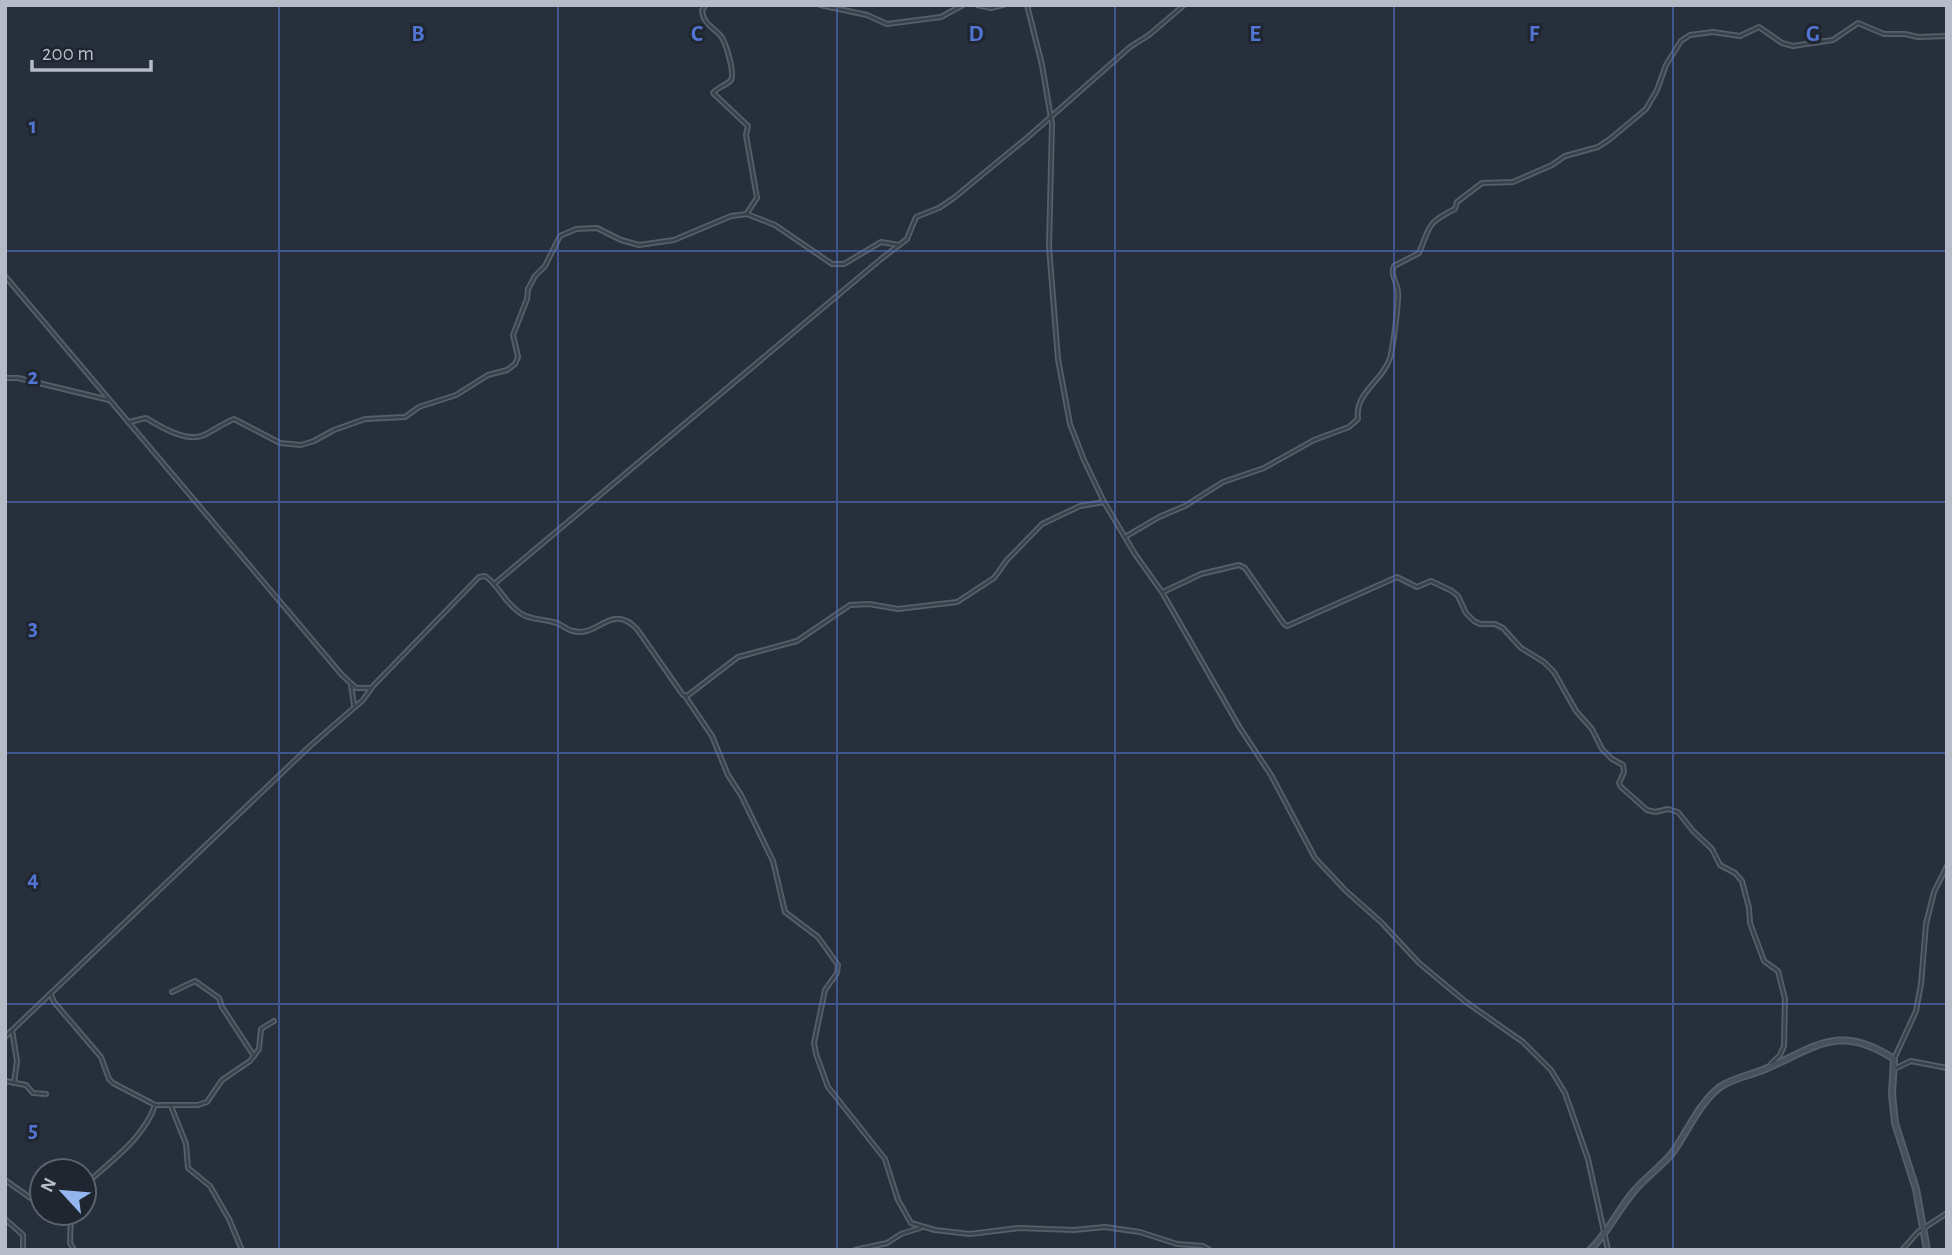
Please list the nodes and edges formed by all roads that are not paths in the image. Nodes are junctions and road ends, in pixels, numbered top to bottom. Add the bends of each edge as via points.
1 (706, 5) edge
2 (820, 5) edge
3 (963, 5) edge
4 (977, 5) edge
5 (1003, 5) edge
6 (1027, 5) edge
7 (1184, 5) edge
8 (1947, 36) edge
9 (1051, 116) junction
10 (746, 214) junction
11 (899, 246) junction
12 (5, 276) edge
13 (5, 377) edge
14 (109, 400) junction
15 (130, 422) junction
16 (1104, 502) junction
17 (1125, 537) junction
18 (494, 584) junction
19 (1162, 592) junction
20 (351, 685) junction
21 (373, 686) junction
22 (685, 696) junction
23 (354, 706) junction
24 (1947, 866) edge
25 (172, 992) dead end
26 (51, 995) junction
27 (46, 1000) junction
28 (54, 1002) junction
29 (274, 1021) dead end
30 (12, 1030) junction
31 (5, 1037) edge
32 (254, 1056) junction
33 (1894, 1059) junction
34 (1947, 1068) edge
35 (1766, 1069) junction
36 (1894, 1069) junction
37 (5, 1081) edge
38 (14, 1083) junction
39 (46, 1094) dead end
40 (155, 1105) junction
41 (171, 1106) junction
42 (98, 1174) edge
43 (5, 1180) edge
44 (28, 1196) edge
45 (1947, 1213) edge
46 (5, 1219) edge
47 (71, 1227) edge
48 (923, 1227) junction
49 (1923, 1227) junction
50 (1605, 1234) junction
51 (23, 1250) edge
52 (74, 1250) edge
53 (242, 1250) edge
54 (856, 1250) edge
55 (1210, 1250) edge
56 (1590, 1250) edge
57 (1608, 1250) edge
58 (1902, 1250) edge
59 (1927, 1250) edge

1 - 10 street via 702,15 723,39 732,75 713,93 748,126 757,200
2 - 3 street via 887,24 941,17
4 - 5 street
6 - 9 street
7 - 9 street
8 - 17 street via 1884,34 1858,23 1833,40 1793,46 1759,27 1740,36 1690,35 1666,65 1646,109 1615,135 1598,147 1565,156 1513,182 1482,183 1429,227 1416,256 1394,266 1398,297 1390,359 1357,407 1358,419 1353,425 1264,468 1223,482
9 - 11 street via 955,197 916,217 909,236
9 - 16 street via 1049,247 1058,359 1070,424
10 - 11 street via 775,225 832,264 845,264 881,242
10 - 15 street via 674,240 639,245 597,228 563,234 527,291 513,335 515,364 405,417 365,419 293,446 234,419 193,437 146,418
11 - 18 street
12 - 14 street
13 - 14 street
14 - 15 street
15 - 20 street
16 - 17 street
16 - 22 street via 1080,506 1042,524 994,578 957,602 898,609 850,605 797,641 738,657
17 - 19 street
18 - 21 street via 479,577
18 - 22 street via 523,616 556,622 571,631 616,618 632,624
19 - 35 street via 1201,574 1239,565 1287,626 1397,577 1419,587 1436,583 1458,596 1476,623 1503,628 1554,672 1599,745 1624,767 1621,787 1647,810 1678,812 1712,849 1720,865 1742,881 1750,923 1764,961 1778,971 1785,999 1784,1046
19 - 50 street via 1315,858 1419,963 1523,1042 1551,1070 1565,1093 1588,1159
20 - 21 street
20 - 23 street
21 - 23 street
22 - 48 street via 712,736 773,861 786,912 818,937 838,965 825,990 817,1027 818,1061 831,1091 885,1159 908,1220
23 - 26 street
24 - 33 street via 1926,923 1916,1011
25 - 32 street via 195,981 219,998
26 - 27 street
26 - 28 street
27 - 28 street
27 - 30 street
28 - 40 street via 101,1057 113,1083
29 - 32 street via 261,1029 260,1047
30 - 31 street
30 - 38 street via 17,1061
32 - 41 street via 219,1083 207,1101
33 - 35 street via 1873,1047 1838,1040 1807,1048
33 - 36 street
34 - 36 street via 1911,1061
35 - 50 street via 1713,1094 1668,1158 1636,1188
36 - 49 street via 1895,1123
37 - 38 street
38 - 39 street via 35,1094
40 - 41 street
40 - 42 street via 147,1122
41 - 53 street via 186,1144 188,1168 210,1186
43 - 44 street
45 - 49 street
46 - 51 street via 23,1235
47 - 52 street
48 - 54 street
48 - 55 street via 970,1234 1105,1227
49 - 58 street
49 - 59 street
50 - 56 street
50 - 57 street

